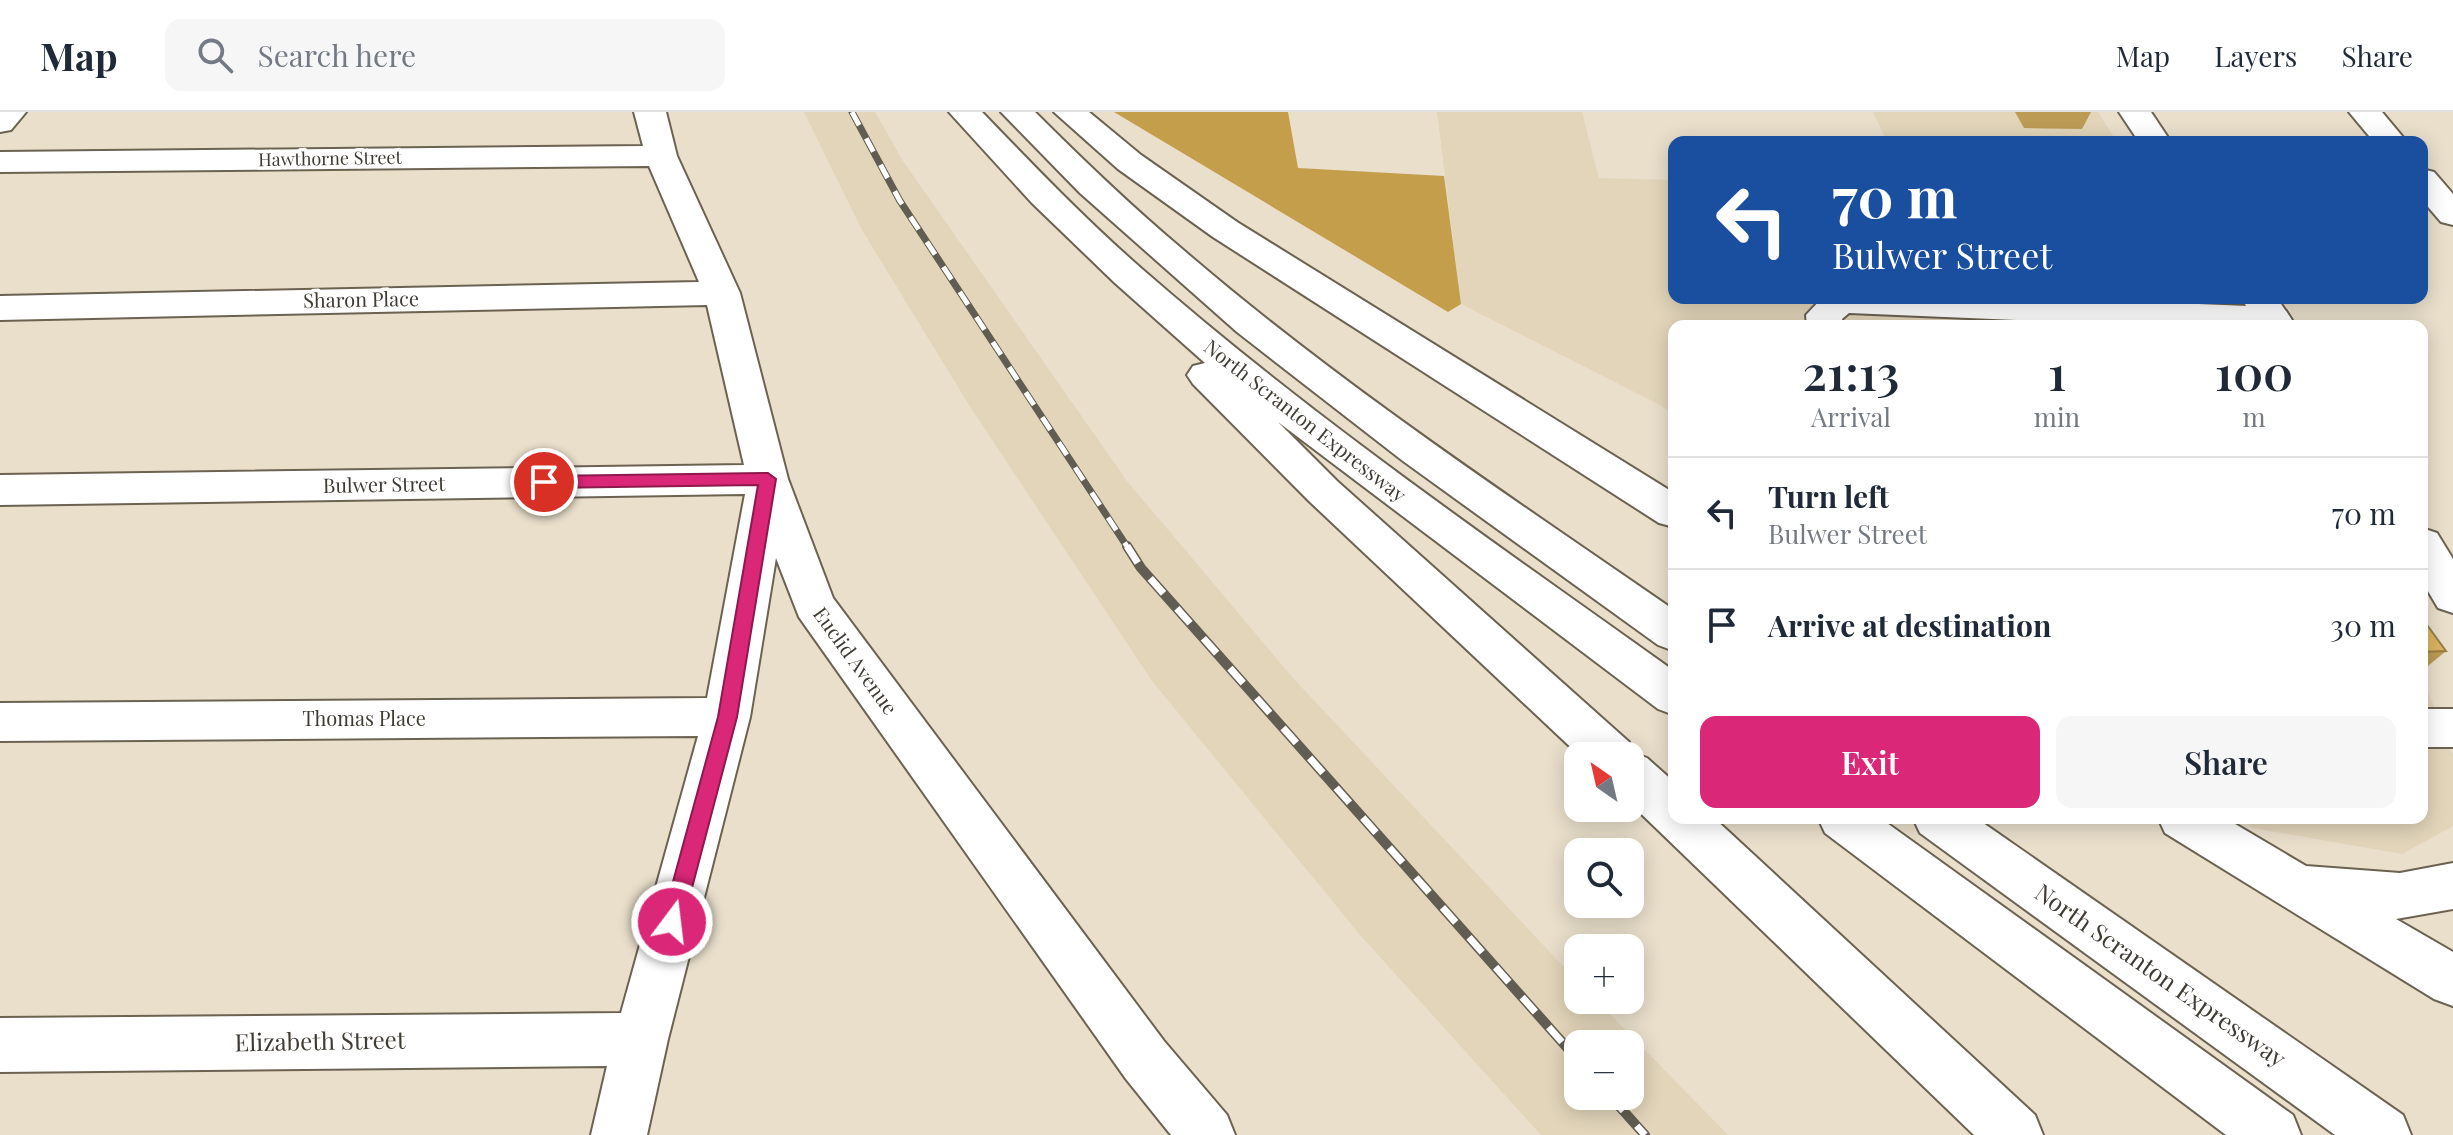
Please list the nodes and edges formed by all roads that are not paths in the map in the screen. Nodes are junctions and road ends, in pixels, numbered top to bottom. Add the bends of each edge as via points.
1 (10, 112) edge
2 (650, 112) edge
3 (965, 112) edge
4 (1017, 112) edge
5 (1070, 112) edge
6 (2135, 112) edge
7 (2365, 112) edge
8 (0, 123) edge
9 (2151, 136) edge
10 (2386, 136) edge
11 (661, 156) junction
12 (0, 162) edge
13 (1020, 173) junction
14 (2428, 186) edge
15 (2453, 215) edge
16 (722, 293) junction
17 (1837, 304) edge
18 (1940, 304) edge
19 (0, 308) edge
20 (2270, 314) edge
21 (1824, 320) edge
22 (768, 479) junction
23 (0, 490) edge
24 (1668, 508) edge
25 (2428, 554) edge
26 (2453, 596) edge
27 (1668, 629) edge
28 (1668, 692) edge
29 (727, 717) junction
30 (0, 722) edge
31 (2428, 728) edge
32 (2453, 728) edge
33 (1597, 742) edge
34 (1644, 785) edge
35 (1668, 807) edge
36 (1686, 824) edge
37 (1850, 824) edge
38 (1945, 824) edge
39 (2192, 824) edge
40 (2296, 886) junction
41 (2453, 886) edge
42 (2453, 981) edge
43 (641, 1039) junction
44 (0, 1045) edge
45 (619, 1135) edge
46 (1207, 1135) edge
47 (2015, 1135) edge
48 (2273, 1135) edge
49 (2383, 1135) edge

1 - 8 main road
2 - 11 main road, Euclid Avenue
3 - 13 main road, North Scranton Expressway
4 - 27 main road, North Scranton Expressway via 1129,223 1300,365
5 - 24 main road via 1236,237
6 - 9 main road
7 - 10 main road
11 - 12 main road, Hawthorne Street
11 - 16 main road, Euclid Avenue
13 - 28 main road, North Scranton Expressway via 1164,310 1260,389
13 - 33 main road via 1250,422
14 - 15 main road
16 - 19 main road, Sharon Place
16 - 22 main road, Euclid Avenue
17 - 21 main road
18 - 20 main road
22 - 23 main road, Bulwer Street
22 - 29 main road
22 - 46 main road, Euclid Avenue via 814,605 1145,1060
25 - 26 main road
29 - 30 main road, Thomas Place
29 - 43 main road
31 - 32 main road
34 - 35 main road
36 - 47 main road
37 - 48 main road
38 - 49 main road, North Scranton Expressway
39 - 40 main road
40 - 41 main road via 2405,895
40 - 42 main road
43 - 44 main road, Elizabeth Street
43 - 45 main road

